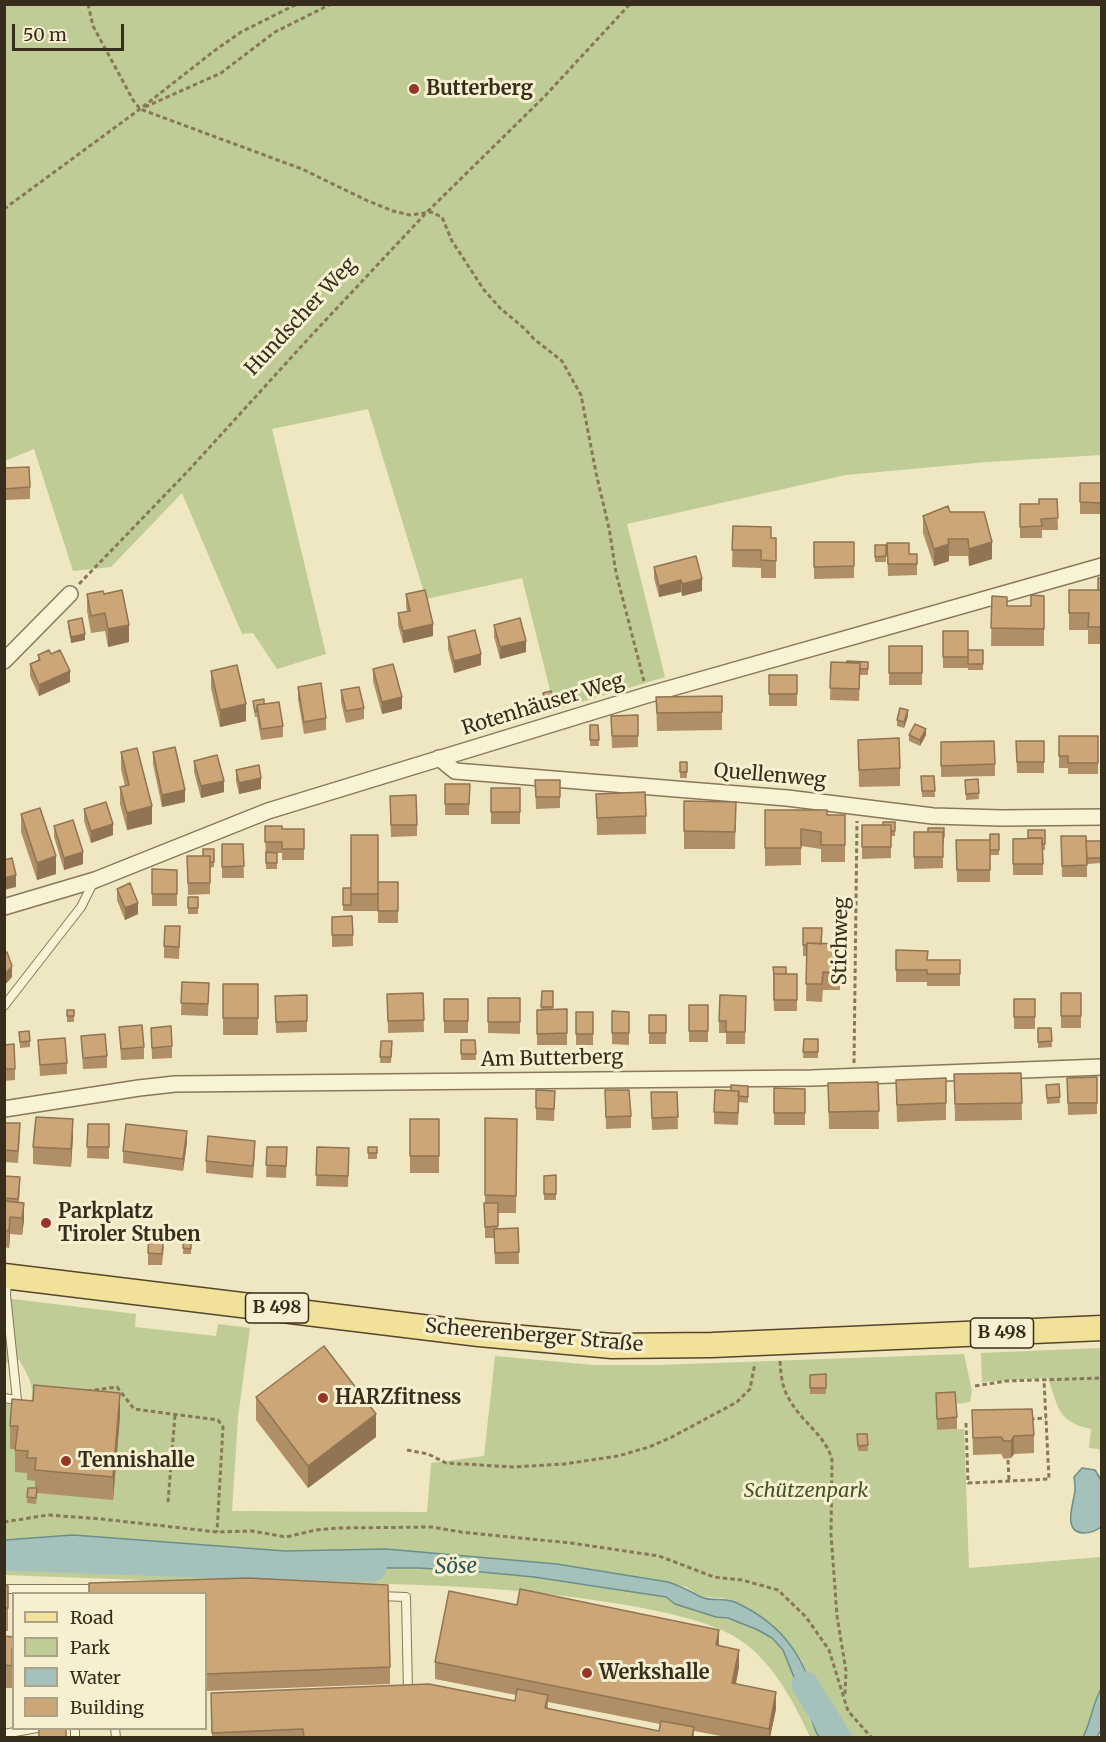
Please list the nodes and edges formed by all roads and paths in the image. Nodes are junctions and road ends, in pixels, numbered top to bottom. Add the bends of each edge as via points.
1 (88, 4) edge
2 (297, 4) edge
3 (331, 4) edge
4 (630, 4) edge
5 (140, 109) junction
6 (4, 209) edge
7 (426, 213) junction
8 (1101, 566) edge
9 (70, 594) joint
10 (4, 661) edge
11 (647, 695) junction
12 (439, 758) junction
13 (857, 806) junction
14 (1101, 817) edge
15 (95, 880) junction
16 (4, 907) edge
17 (4, 1006) edge
18 (1101, 1067) edge
19 (854, 1077) junction
20 (4, 1109) edge
21 (6, 1276) edge
22 (1101, 1328) edge
23 (780, 1356) dead end
24 (755, 1357) dead end
25 (1101, 1378) edge
26 (1044, 1380) junction
27 (975, 1386) dead end
28 (84, 1391) edge
29 (4, 1398) edge
30 (174, 1415) junction
31 (1046, 1418) junction
32 (1022, 1420) edge
33 (966, 1423) dead end
34 (407, 1450) dead end
35 (1008, 1460) dead end
36 (1009, 1481) junction
37 (168, 1503) dead end
38 (4, 1522) edge
39 (217, 1532) junction
40 (4, 1589) edge
41 (111, 1589) edge
42 (39, 1592) edge
43 (372, 1595) edge
44 (397, 1693) edge
45 (845, 1699) junction
46 (26, 1730) edge
47 (4, 1734) edge
48 (872, 1737) edge

1 - 5 path via 93,26
2 - 5 path via 241,32
3 - 5 path via 275,32 221,73
4 - 7 path, Hundscher Weg via 544,97
5 - 6 path
5 - 7 path via 302,168 393,211
7 - 9 path, Hundscher Weg
7 - 11 path via 442,217 452,241 484,290 562,361 575,381
8 - 11 street, Rotenhäuser Weg
9 - 10 street
11 - 12 street, Rotenhäuser Weg
12 - 13 street, Quellenweg via 455,771
12 - 15 street, Rotenhäuser Weg via 268,811
13 - 14 street, Quellenweg via 933,816
13 - 19 path, Stichweg
15 - 16 street, Rotenhäuser Weg
15 - 17 lane via 81,907
18 - 19 street, Am Butterberg
19 - 20 street, Am Butterberg via 174,1084
21 - 22 main road, Scheerenberger Straße / B 498 via 479,1334 612,1346
21 - 29 lane via 17,1400
23 - 45 path via 786,1395 832,1460 831,1534 846,1671
24 - 34 path via 750,1389 737,1402 695,1426 635,1452 564,1464 513,1467 446,1463
25 - 26 path
26 - 27 path
26 - 31 path
28 - 30 path via 117,1387 134,1409
30 - 37 path
30 - 39 path via 218,1420 223,1427
31 - 32 path
31 - 36 path via 1049,1479
33 - 36 path via 968,1483
35 - 36 path
38 - 39 path via 48,1515
39 - 45 path via 252,1531 286,1537 338,1528 432,1527 658,1556 714,1577 778,1590 806,1617 829,1650
40 - 42 lane
41 - 42 lane
43 - 44 lane via 406,1598 408,1692
45 - 48 path via 848,1711
46 - 47 lane

